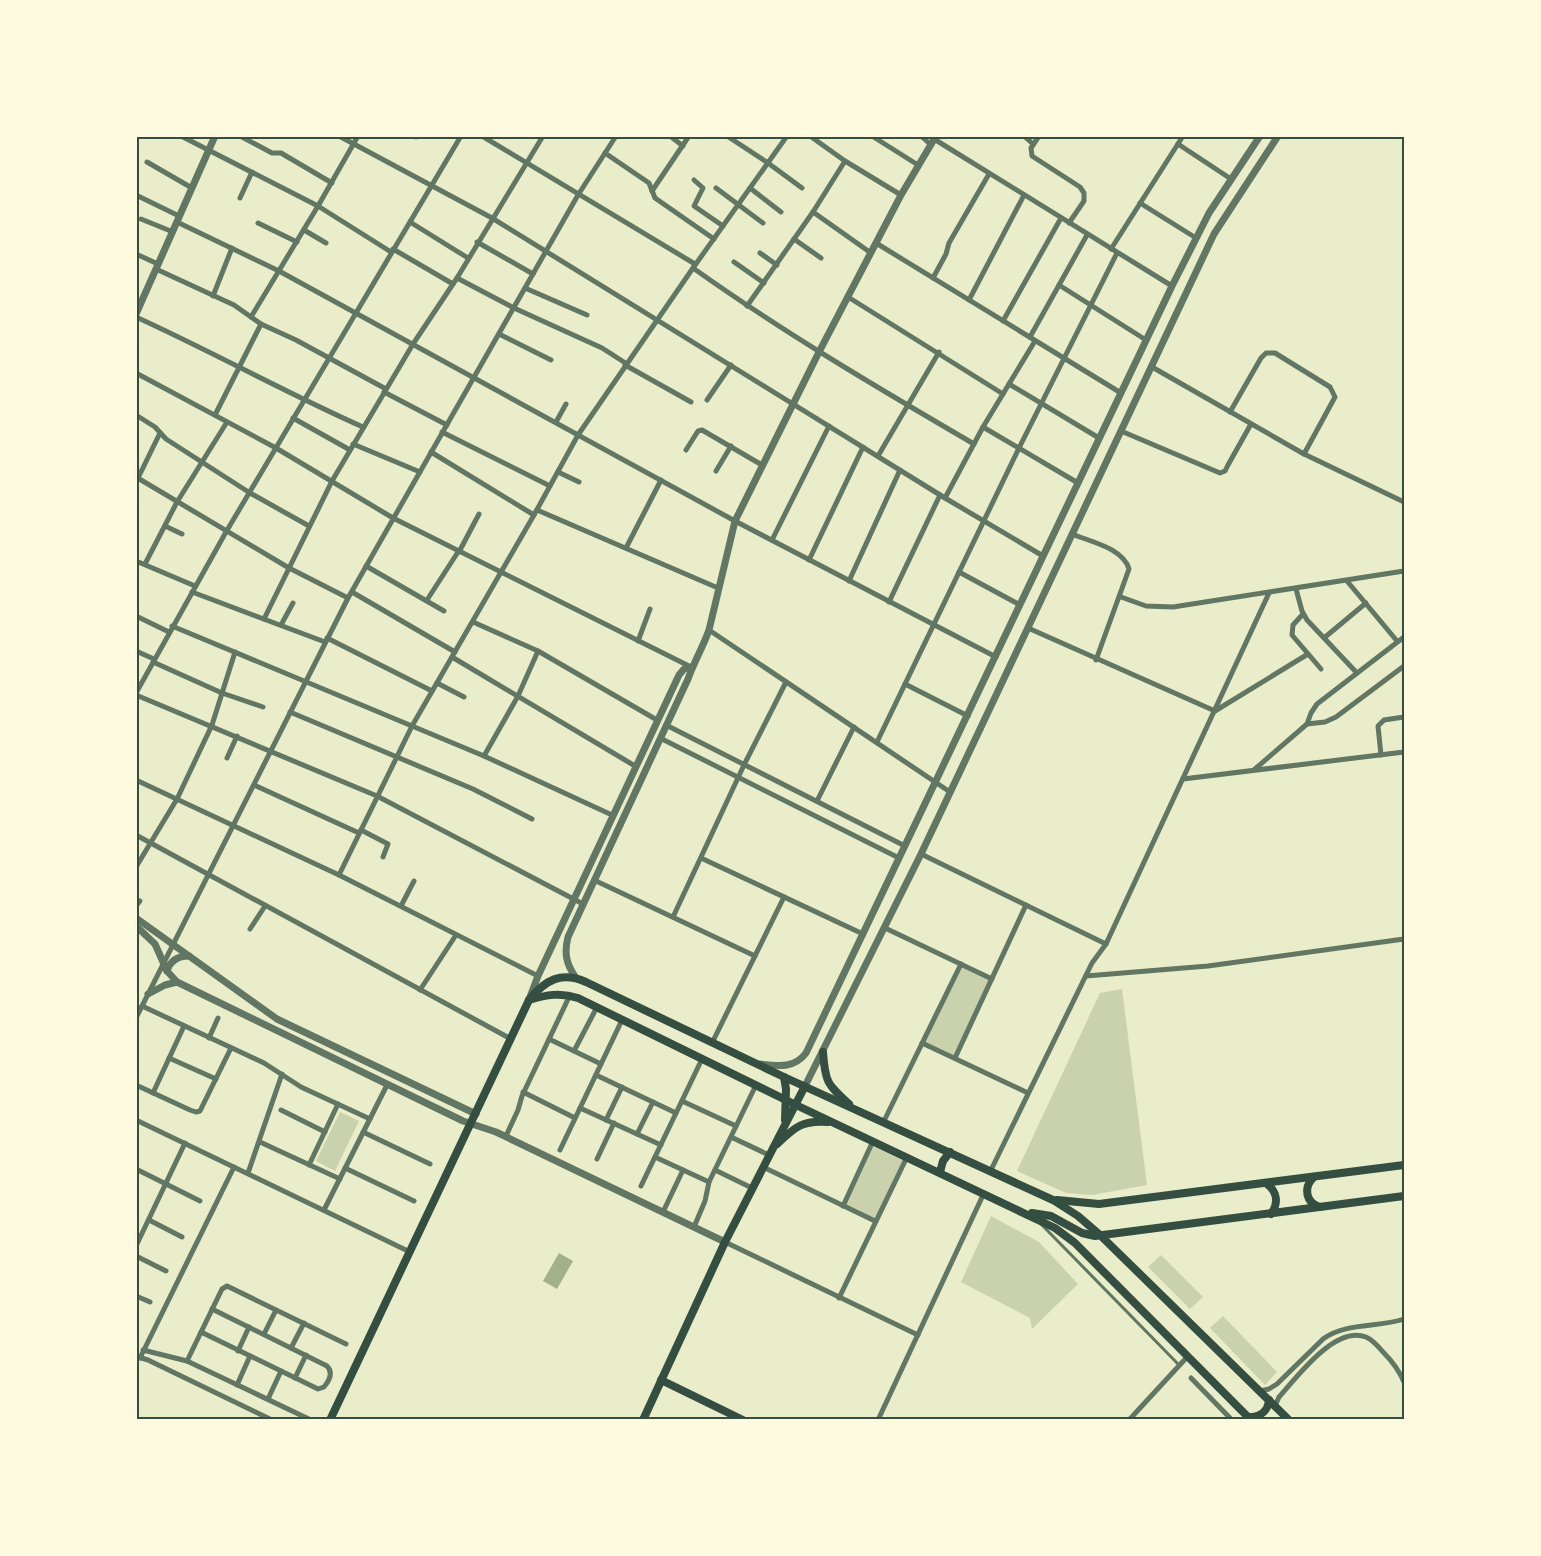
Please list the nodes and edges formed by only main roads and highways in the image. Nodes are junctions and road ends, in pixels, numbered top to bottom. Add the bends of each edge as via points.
1 (564, 976) junction
2 (567, 995) junction
3 (529, 1000) junction
4 (823, 1052) road end
5 (784, 1077) junction
6 (805, 1086) junction
7 (786, 1100) junction
8 (796, 1105) junction
9 (853, 1109) junction
10 (832, 1122) junction
11 (784, 1126) junction
12 (771, 1152) junction
13 (950, 1152) junction
14 (1404, 1165) edge
15 (940, 1173) junction
16 (1313, 1178) junction
17 (1267, 1184) junction
18 (1404, 1196) edge
19 (1053, 1200) junction
20 (1321, 1207) junction
21 (1026, 1213) junction
22 (1271, 1214) junction
23 (1100, 1235) junction
24 (661, 1380) junction
25 (1272, 1403) junction
26 (1250, 1418) edge
27 (330, 1419) edge
28 (642, 1419) edge
29 (743, 1419) edge
30 (1289, 1419) edge

1 - 2 main road via 560,985
1 - 3 main road via 544,983
1 - 5 main road via 576,978
2 - 3 main road
2 - 7 main road
3 - 27 main road
4 - 9 main road via 827,1081
5 - 6 main road
5 - 7 main road
6 - 8 main road
6 - 9 main road
7 - 8 main road
7 - 11 main road
8 - 10 main road
8 - 11 main road
9 - 13 main road
10 - 12 main road via 804,1123
10 - 15 main road
11 - 12 main road
12 - 24 main road
13 - 15 main road
13 - 19 main road
14 - 16 main road
15 - 21 main road
16 - 17 main road
16 - 20 main road via 1307,1185 1307,1195 1312,1204
17 - 19 main road via 1099,1204
17 - 22 main road via 1276,1195
18 - 20 main road
19 - 23 main road
20 - 22 main road
21 - 23 main road via 1052,1216 1082,1233
21 - 26 main road via 1076,1243
22 - 23 main road
23 - 25 main road
24 - 28 main road
24 - 29 main road
25 - 26 main road
25 - 30 main road

